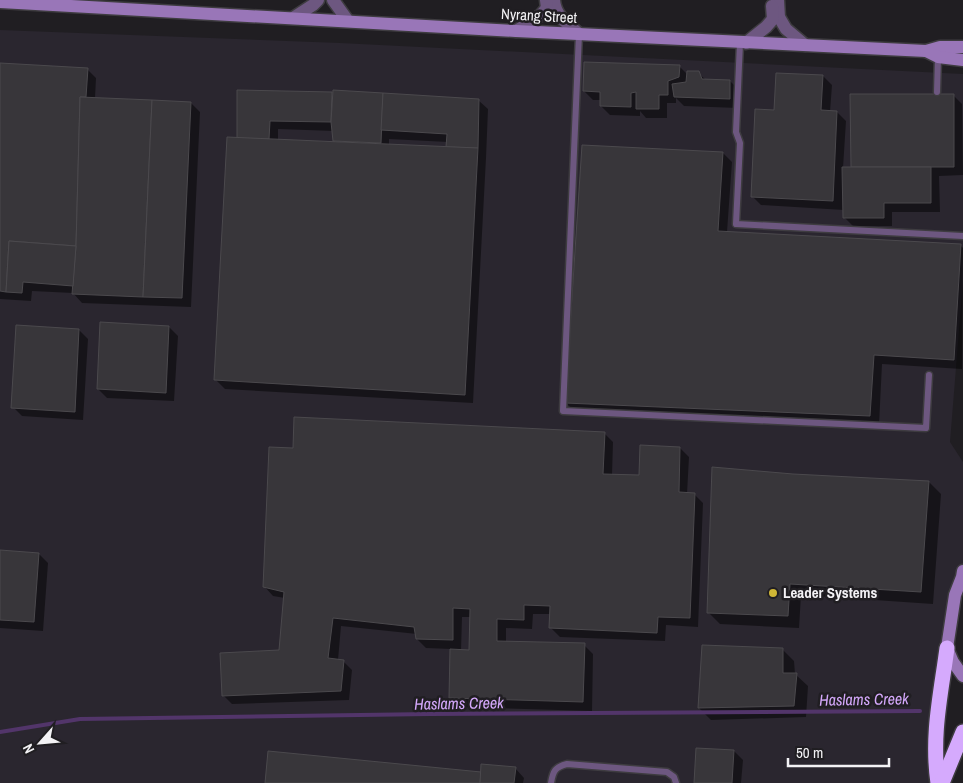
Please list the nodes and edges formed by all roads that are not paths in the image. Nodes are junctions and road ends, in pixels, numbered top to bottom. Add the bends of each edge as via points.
1 (318, 0) edge
2 (333, 0) edge
3 (546, 0) edge
4 (554, 0) edge
5 (774, 0) edge
6 (778, 0) edge
7 (0, 2) edge
8 (78, 3) edge
9 (121, 4) edge
10 (293, 18) junction
11 (348, 21) junction
12 (516, 32) junction
13 (579, 34) junction
14 (743, 43) junction
15 (805, 45) junction
16 (963, 47) edge
17 (926, 51) junction
18 (938, 57) junction
19 (963, 60) edge
20 (937, 92) dead end
21 (963, 236) edge
22 (929, 375) dead end
23 (963, 570) edge
24 (963, 578) edge
25 (947, 648) junction
26 (963, 676) edge
27 (963, 732) edge
28 (551, 783) edge
29 (676, 783) edge
30 (938, 783) edge
31 (942, 783) edge

1 - 10 street
2 - 11 street
3 - 12 street via 546,8 541,15
4 - 13 street via 559,16
5 - 14 street via 773,19
6 - 15 street via 779,17 786,29
7 - 8 street, Nyrang Street
8 - 9 street, Nyrang Street
9 - 10 street, Nyrang Street
10 - 11 street, Nyrang Street
11 - 12 street, Nyrang Street
12 - 13 street, Nyrang Street
13 - 14 street, Nyrang Street
13 - 22 lane via 563,411 926,428
14 - 15 street, Nyrang Street
14 - 21 lane via 736,132 740,143 736,224
15 - 17 street, Nyrang Street
16 - 17 street, Nyrang Street
17 - 18 street, Nyrang Street
18 - 19 street, Nyrang Street
18 - 20 lane
23 - 24 street
24 - 25 street via 955,595
25 - 26 street
25 - 30 highway via 935,735
27 - 31 highway
28 - 29 lane via 553,772 566,764 667,772

